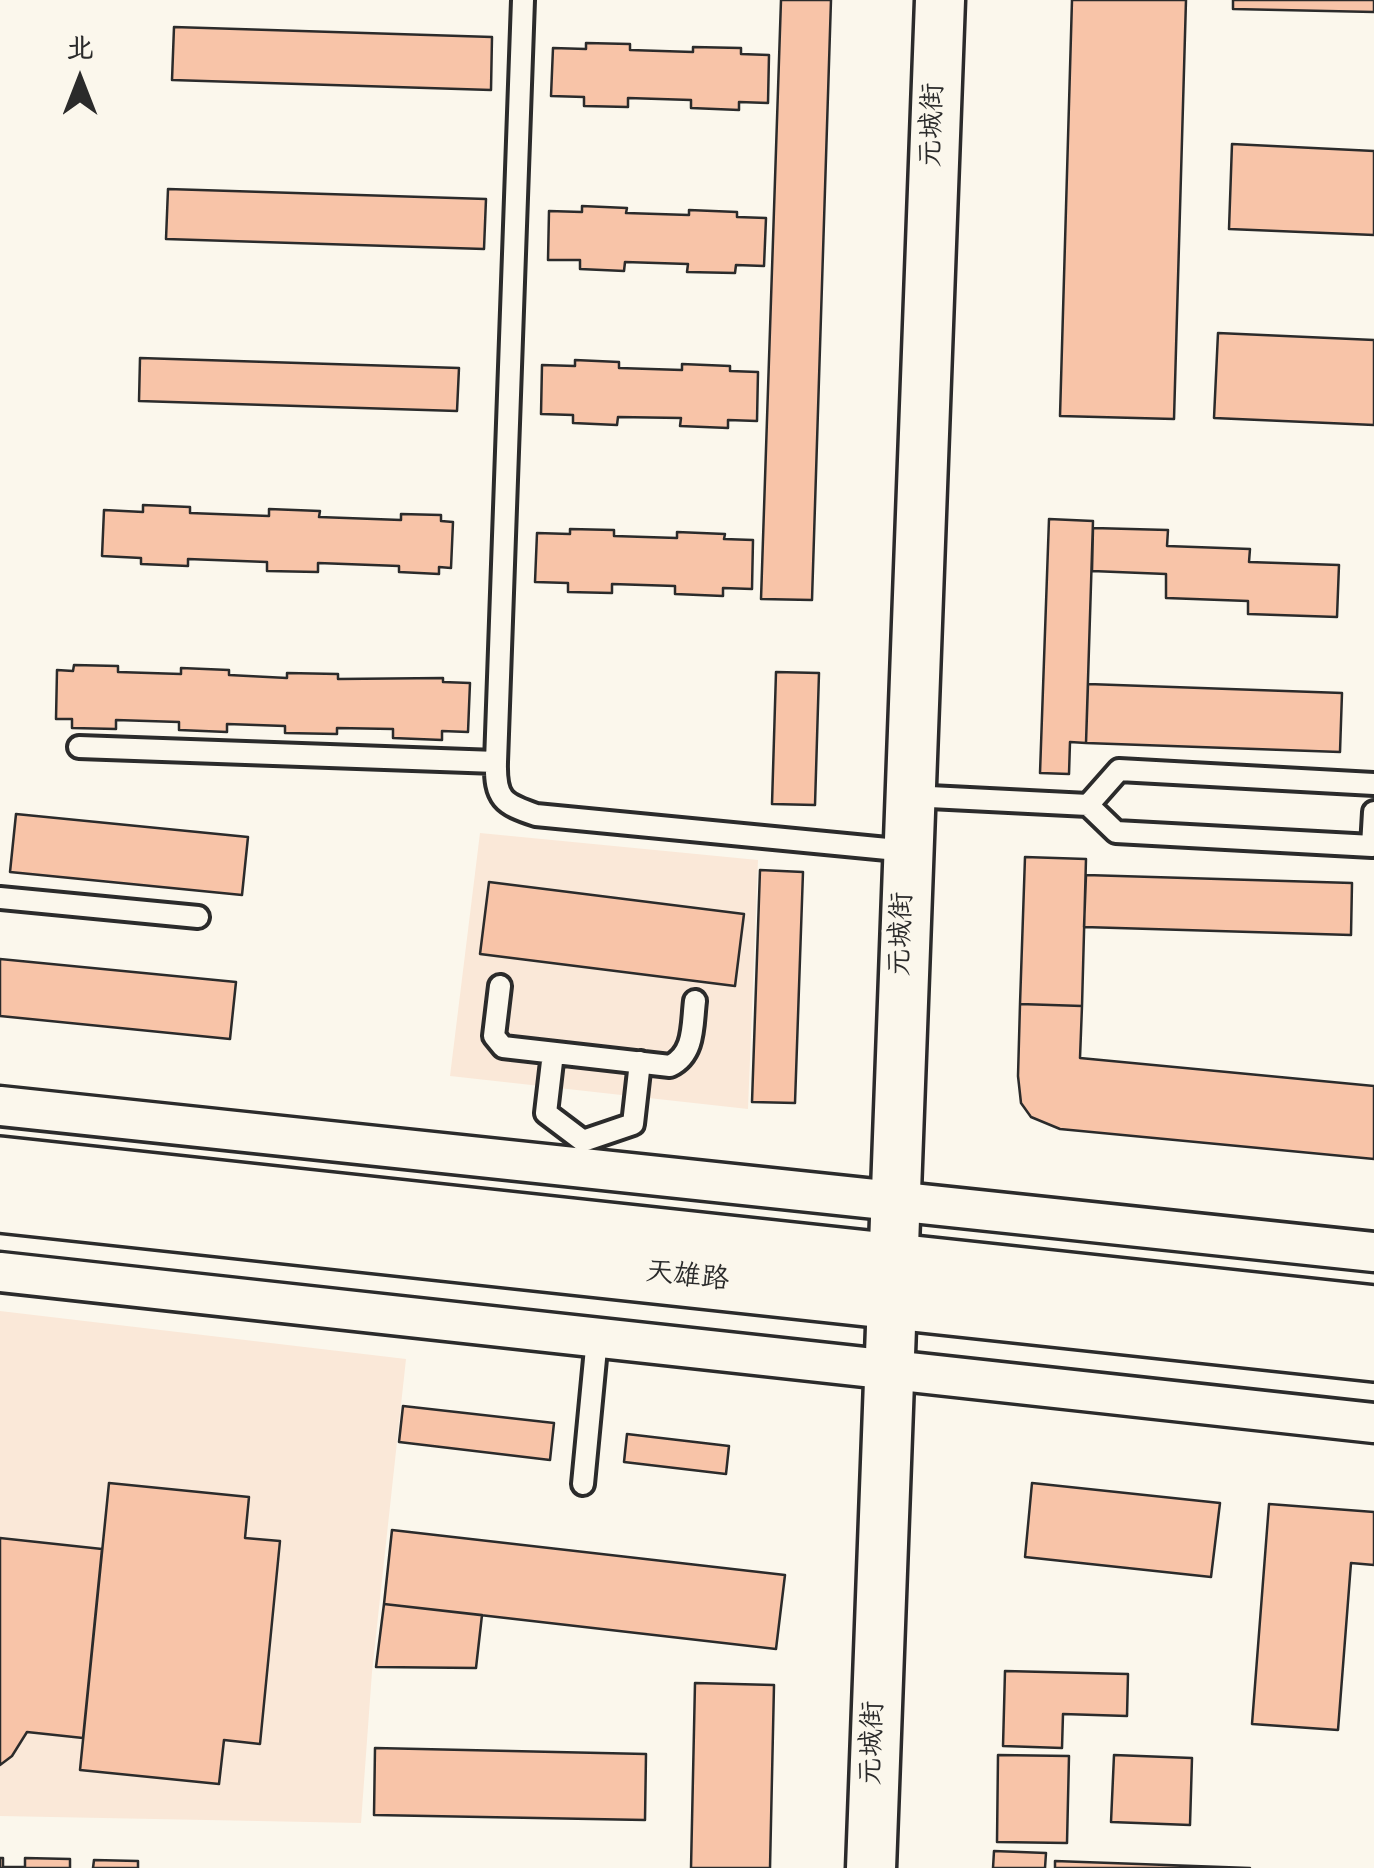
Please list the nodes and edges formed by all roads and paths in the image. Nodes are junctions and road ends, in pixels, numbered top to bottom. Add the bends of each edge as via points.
1 (523, 0) edge
2 (940, 0) edge
3 (79, 747) dead end
4 (496, 762) junction
5 (1374, 784) edge
6 (910, 796) junction
7 (1088, 804) junction
8 (1374, 812) edge
9 (908, 850) junction
10 (0, 898) edge
11 (198, 917) dead end
12 (500, 986) dead end
13 (695, 1000) dead end
14 (553, 1053) junction
15 (640, 1062) junction
16 (0, 1106) edge
17 (0, 1166) edge
18 (894, 1202) junction
19 (0, 1204) edge
20 (1374, 1252) edge
21 (0, 1272) edge
22 (891, 1281) junction
23 (1374, 1314) edge
24 (597, 1338) junction
25 (1374, 1353) edge
26 (888, 1370) junction
27 (1374, 1424) edge
28 (582, 1484) dead end
29 (871, 1868) edge

1 - 4 lane
2 - 6 street, 元城街
3 - 4 lane
4 - 9 lane via 500,796 536,815
5 - 7 lane via 1119,770
6 - 7 lane
6 - 9 street, 元城街
7 - 8 lane via 1116,832 1372,846
9 - 18 street, 元城街
10 - 11 lane
12 - 14 lane via 497,1043
13 - 15 lane via 682,1060 670,1066
14 - 15 lane
14 - 15 lane via 546,1113 584,1141 633,1124
16 - 18 street
17 - 22 main road, 天雄路
18 - 20 street
18 - 22 street, 元城街
19 - 22 main road, 天雄路
21 - 24 street
22 - 23 main road, 天雄路
22 - 25 main road, 天雄路
22 - 26 street, 元城街
24 - 26 street
24 - 28 lane
26 - 27 street
26 - 29 street, 元城街

